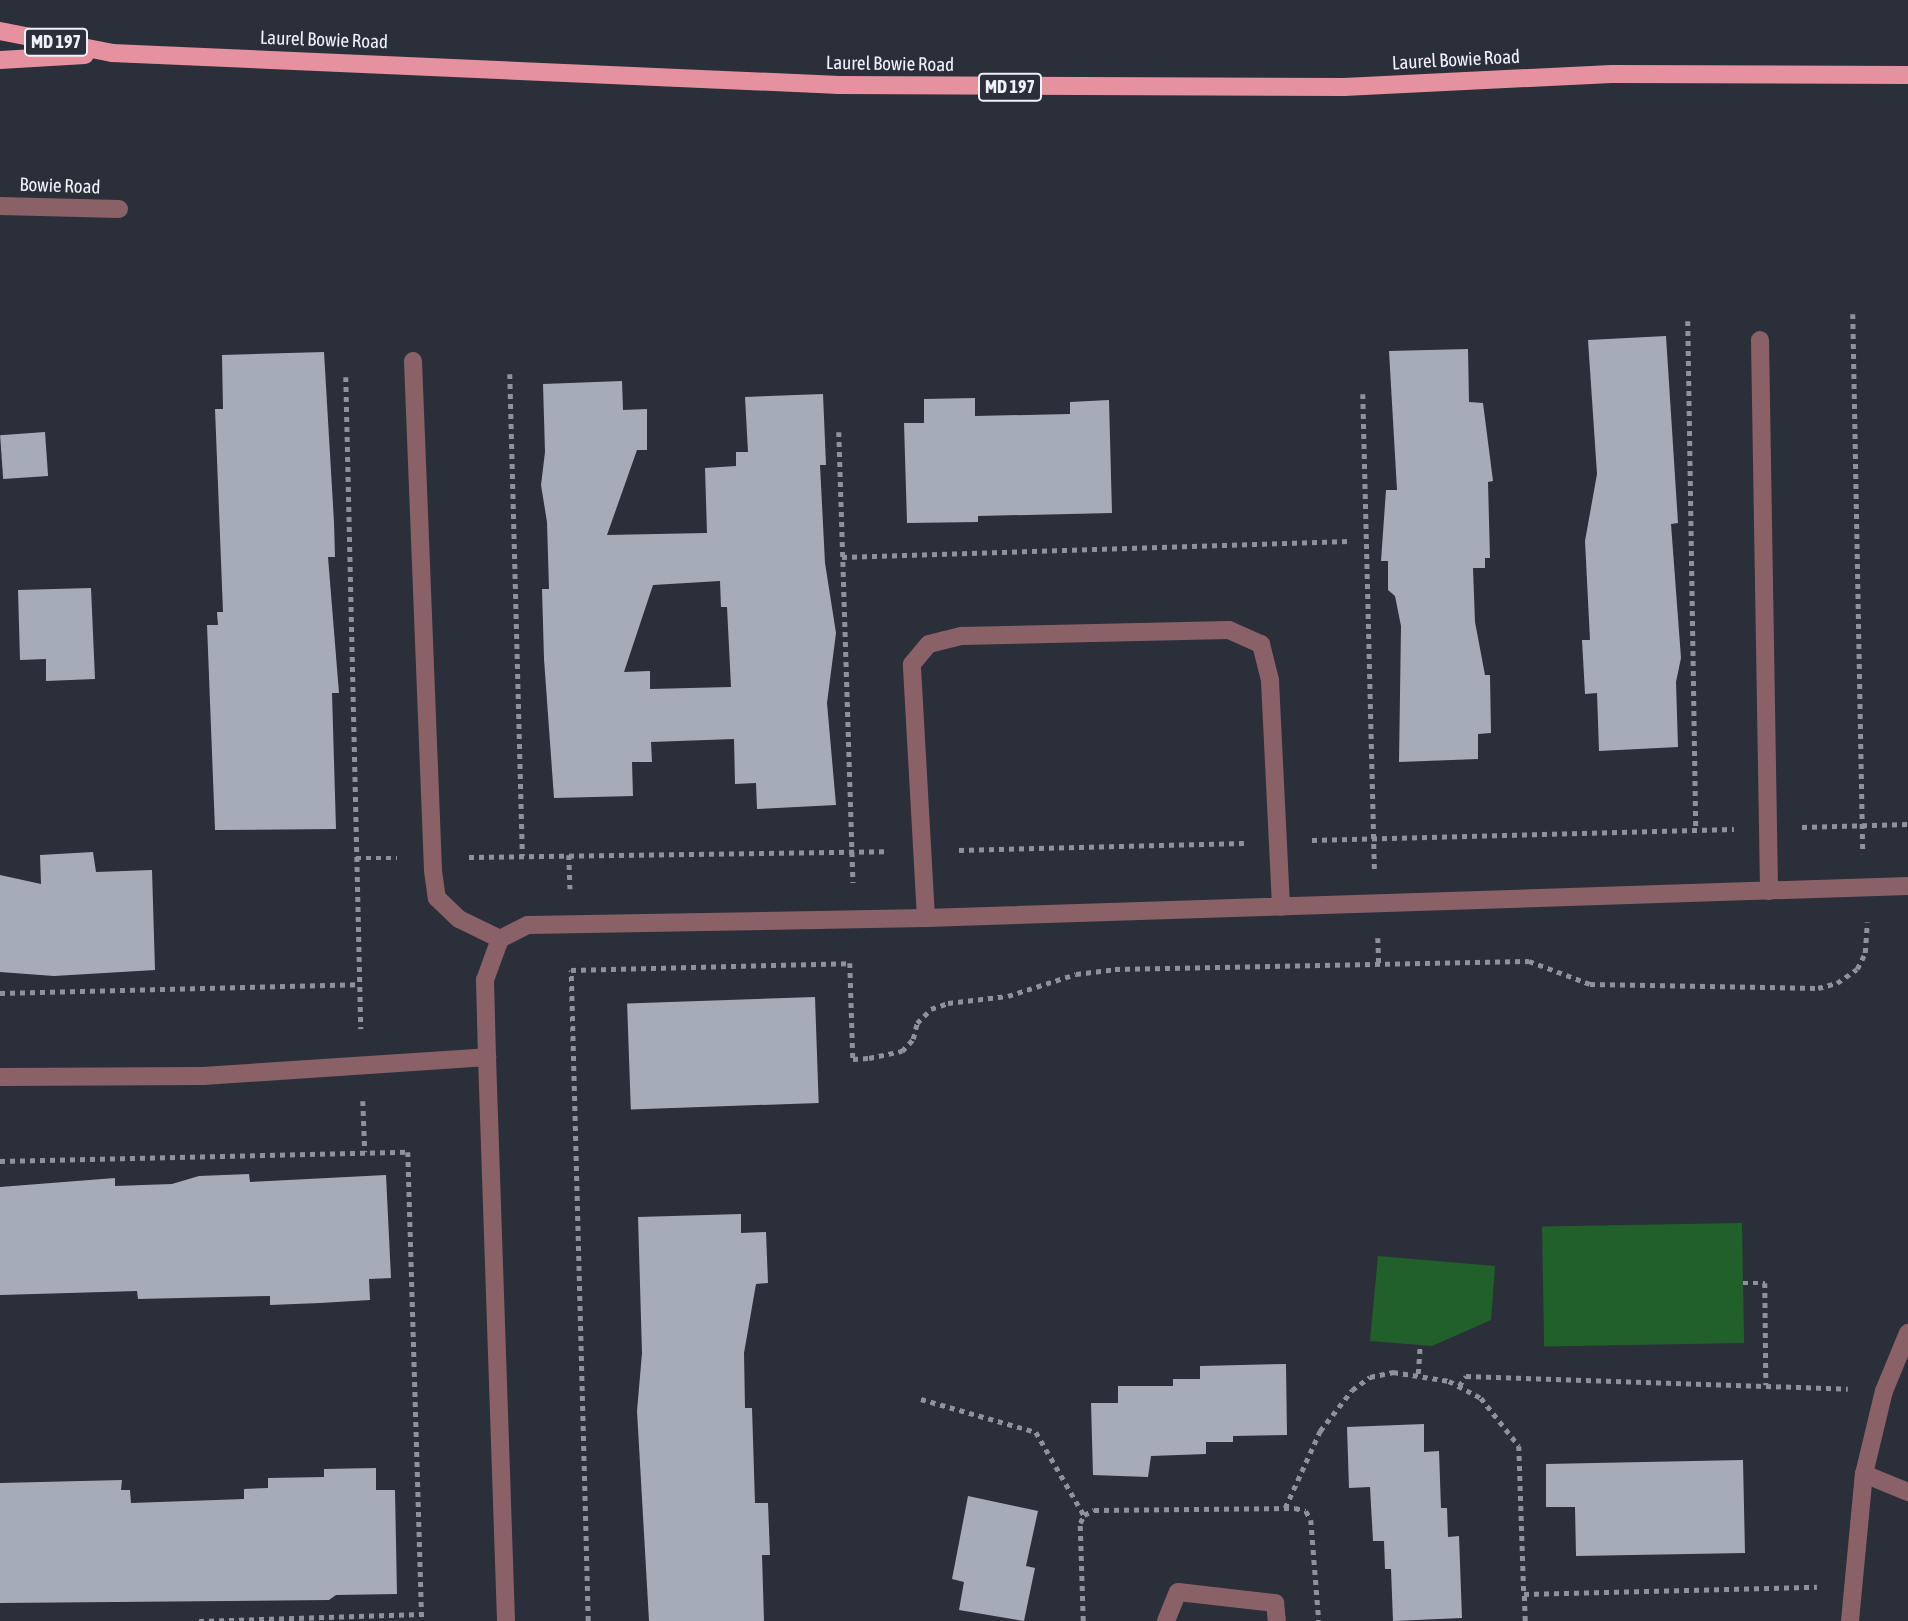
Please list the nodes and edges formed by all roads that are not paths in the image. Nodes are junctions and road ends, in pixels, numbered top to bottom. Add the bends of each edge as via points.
1 (0, 31) edge
2 (113, 53) junction
3 (0, 60) edge
4 (1908, 75) edge
5 (0, 206) edge
6 (119, 209) dead end
7 (1760, 340) dead end
8 (413, 361) dead end
9 (1908, 886) edge
10 (1769, 891) junction
11 (1281, 907) junction
12 (926, 918) junction
13 (500, 939) junction
14 (487, 1057) junction
15 (0, 1077) edge
16 (1908, 1333) edge
17 (1864, 1474) junction
18 (1908, 1492) edge
19 (506, 1621) edge
20 (1166, 1621) edge
21 (1277, 1621) edge
22 (1850, 1621) edge

1 - 2 main road, Laurel Bowie Road / MD 197
2 - 3 main road
2 - 4 main road, Laurel Bowie Road / MD 197 via 936,86 1344,87 1612,74
5 - 6 street, Bowie Road
7 - 10 street
8 - 13 street via 437,898 459,919
9 - 10 street
10 - 11 street
11 - 12 street
11 - 12 street via 1270,681 1261,644 1229,630 1055,634 951,639 929,644 912,664
12 - 13 street via 554,922 528,925
13 - 14 street via 485,980
14 - 15 street via 203,1076
14 - 19 street
16 - 17 street via 1884,1391
17 - 18 street
17 - 22 street
20 - 21 street via 1178,1592 1275,1603

